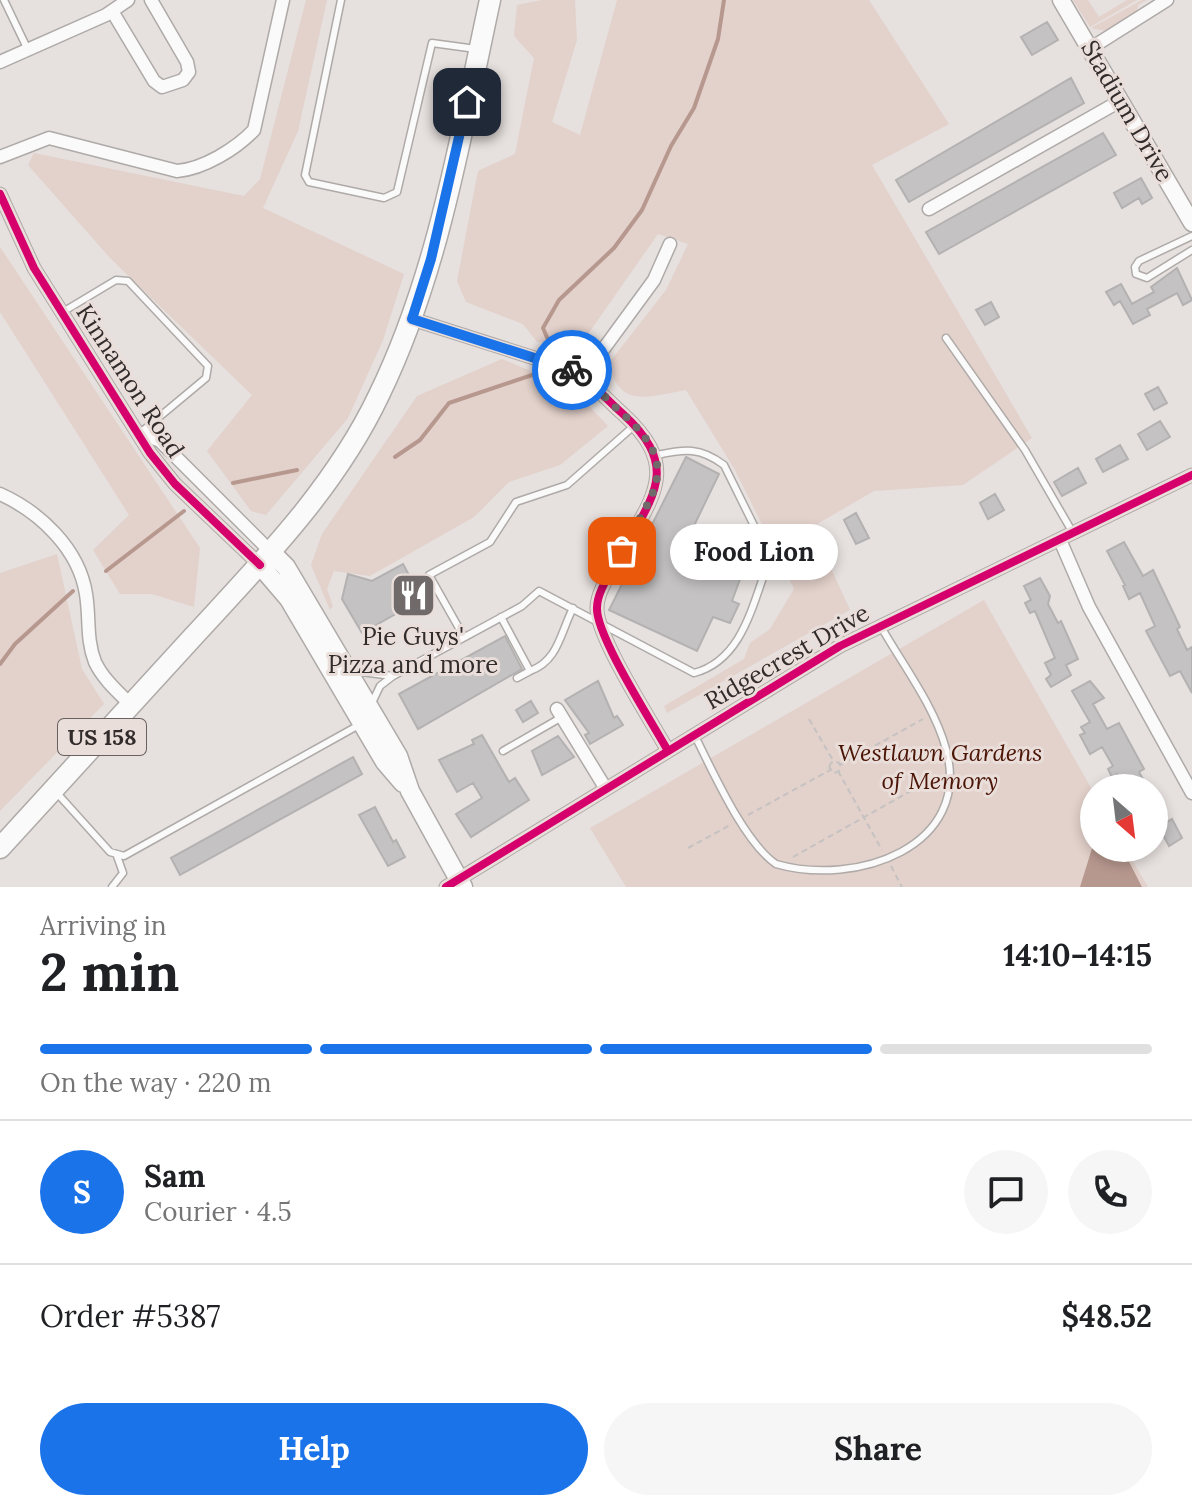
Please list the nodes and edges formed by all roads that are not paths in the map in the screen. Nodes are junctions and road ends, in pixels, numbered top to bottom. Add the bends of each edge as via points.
1 (4, 0) edge
2 (128, 0) edge
3 (151, 0) edge
4 (283, 0) edge
5 (341, 0) edge
6 (490, 0) edge
7 (1061, 0) edge
8 (1167, 0) edge
9 (112, 11) junction
10 (1091, 48) junction
11 (28, 50) junction
12 (479, 50) junction
13 (0, 62) edge
14 (1120, 101) junction
15 (0, 157) edge
16 (0, 194) edge
17 (929, 209) dead end
18 (1192, 223) edge
19 (1192, 236) edge
20 (670, 244) dead end
21 (1192, 250) edge
22 (60, 313) junction
23 (412, 319) junction
24 (946, 338) dead end
25 (583, 377) junction
26 (635, 425) junction
27 (140, 433) junction
28 (657, 455) junction
29 (187, 471) junction
30 (1192, 475) edge
31 (175, 484) junction
32 (0, 494) edge
33 (1073, 533) junction
34 (1060, 540) junction
35 (265, 558) junction
36 (573, 608) junction
37 (501, 617) junction
38 (600, 624) junction
39 (880, 625) junction
40 (464, 637) junction
41 (347, 669) junction
42 (530, 671) junction
43 (393, 676) junction
44 (517, 678) dead end
45 (131, 705) junction
46 (560, 713) joint
47 (366, 716) junction
48 (694, 734) junction
49 (503, 751) dead end
50 (668, 751) junction
51 (54, 789) junction
52 (606, 789) junction
53 (1192, 793) edge
54 (924, 845) dead end
55 (0, 848) edge
56 (117, 856) junction
57 (800, 877) dead end
58 (456, 885) edge
59 (112, 887) edge

1 - 11 lane
2 - 9 street
3 - 9 street via 187,62 189,72 171,87 154,81
4 - 15 street via 254,130 191,170 177,171 49,138
5 - 12 lane via 305,175 309,182 384,198 397,192 432,43
6 - 12 main road, US 158
7 - 10 street, Stadium Drive
8 - 10 street
9 - 11 street
10 - 14 street, Stadium Drive
11 - 13 street
12 - 23 main road, US 158
14 - 17 street
14 - 18 street, Stadium Drive
16 - 22 street, Kinnamon Road
19 - 21 lane via 1139,261 1136,274 1147,278
20 - 25 street via 654,280
22 - 27 street, Kinnamon Road
22 - 27 lane via 116,280 128,281 208,366 206,378
23 - 25 street via 537,356
23 - 35 main road, US 158 via 363,426
24 - 33 lane via 1025,450
25 - 26 street
26 - 28 street
26 - 40 lane via 567,485 516,502 490,542 429,575
27 - 29 street, Kinnamon Road via 160,441
27 - 31 street, Kinnamon Road
28 - 38 street via 655,490 599,597
28 - 38 lane via 691,448 724,465 770,558 735,647 715,668 694,673
29 - 31 street
29 - 35 street, Kinnamon Road
30 - 33 street, Ridgecrest Drive
31 - 35 street, Kinnamon Road
32 - 45 street via 21,504 68,550 83,580 95,662
33 - 34 street, Ridgecrest Drive
34 - 39 street, Ridgecrest Drive
34 - 53 street via 1089,607
35 - 41 main road, Kinnamon Road via 286,567
35 - 45 main road, US 158
35 - 47 main road, Kinnamon Road
36 - 37 lane via 539,591
36 - 38 lane
36 - 42 lane via 555,655
37 - 40 lane
37 - 42 lane
38 - 50 street
39 - 48 street, Ridgecrest Drive
39 - 54 lane via 946,750 944,809
40 - 43 lane
41 - 43 lane
41 - 47 main road, Kinnamon Road
42 - 44 lane
43 - 47 lane via 380,686
45 - 51 main road, US 158
46 - 49 lane
46 - 52 street
47 - 56 lane via 133,853
47 - 58 main road, Kinnamon Road via 398,756
48 - 50 street, Ridgecrest Drive
48 - 57 lane via 756,845
50 - 52 street, Ridgecrest Drive
51 - 55 main road, US 158
51 - 56 lane
52 - 58 street, Ridgecrest Drive
56 - 59 lane via 123,873

